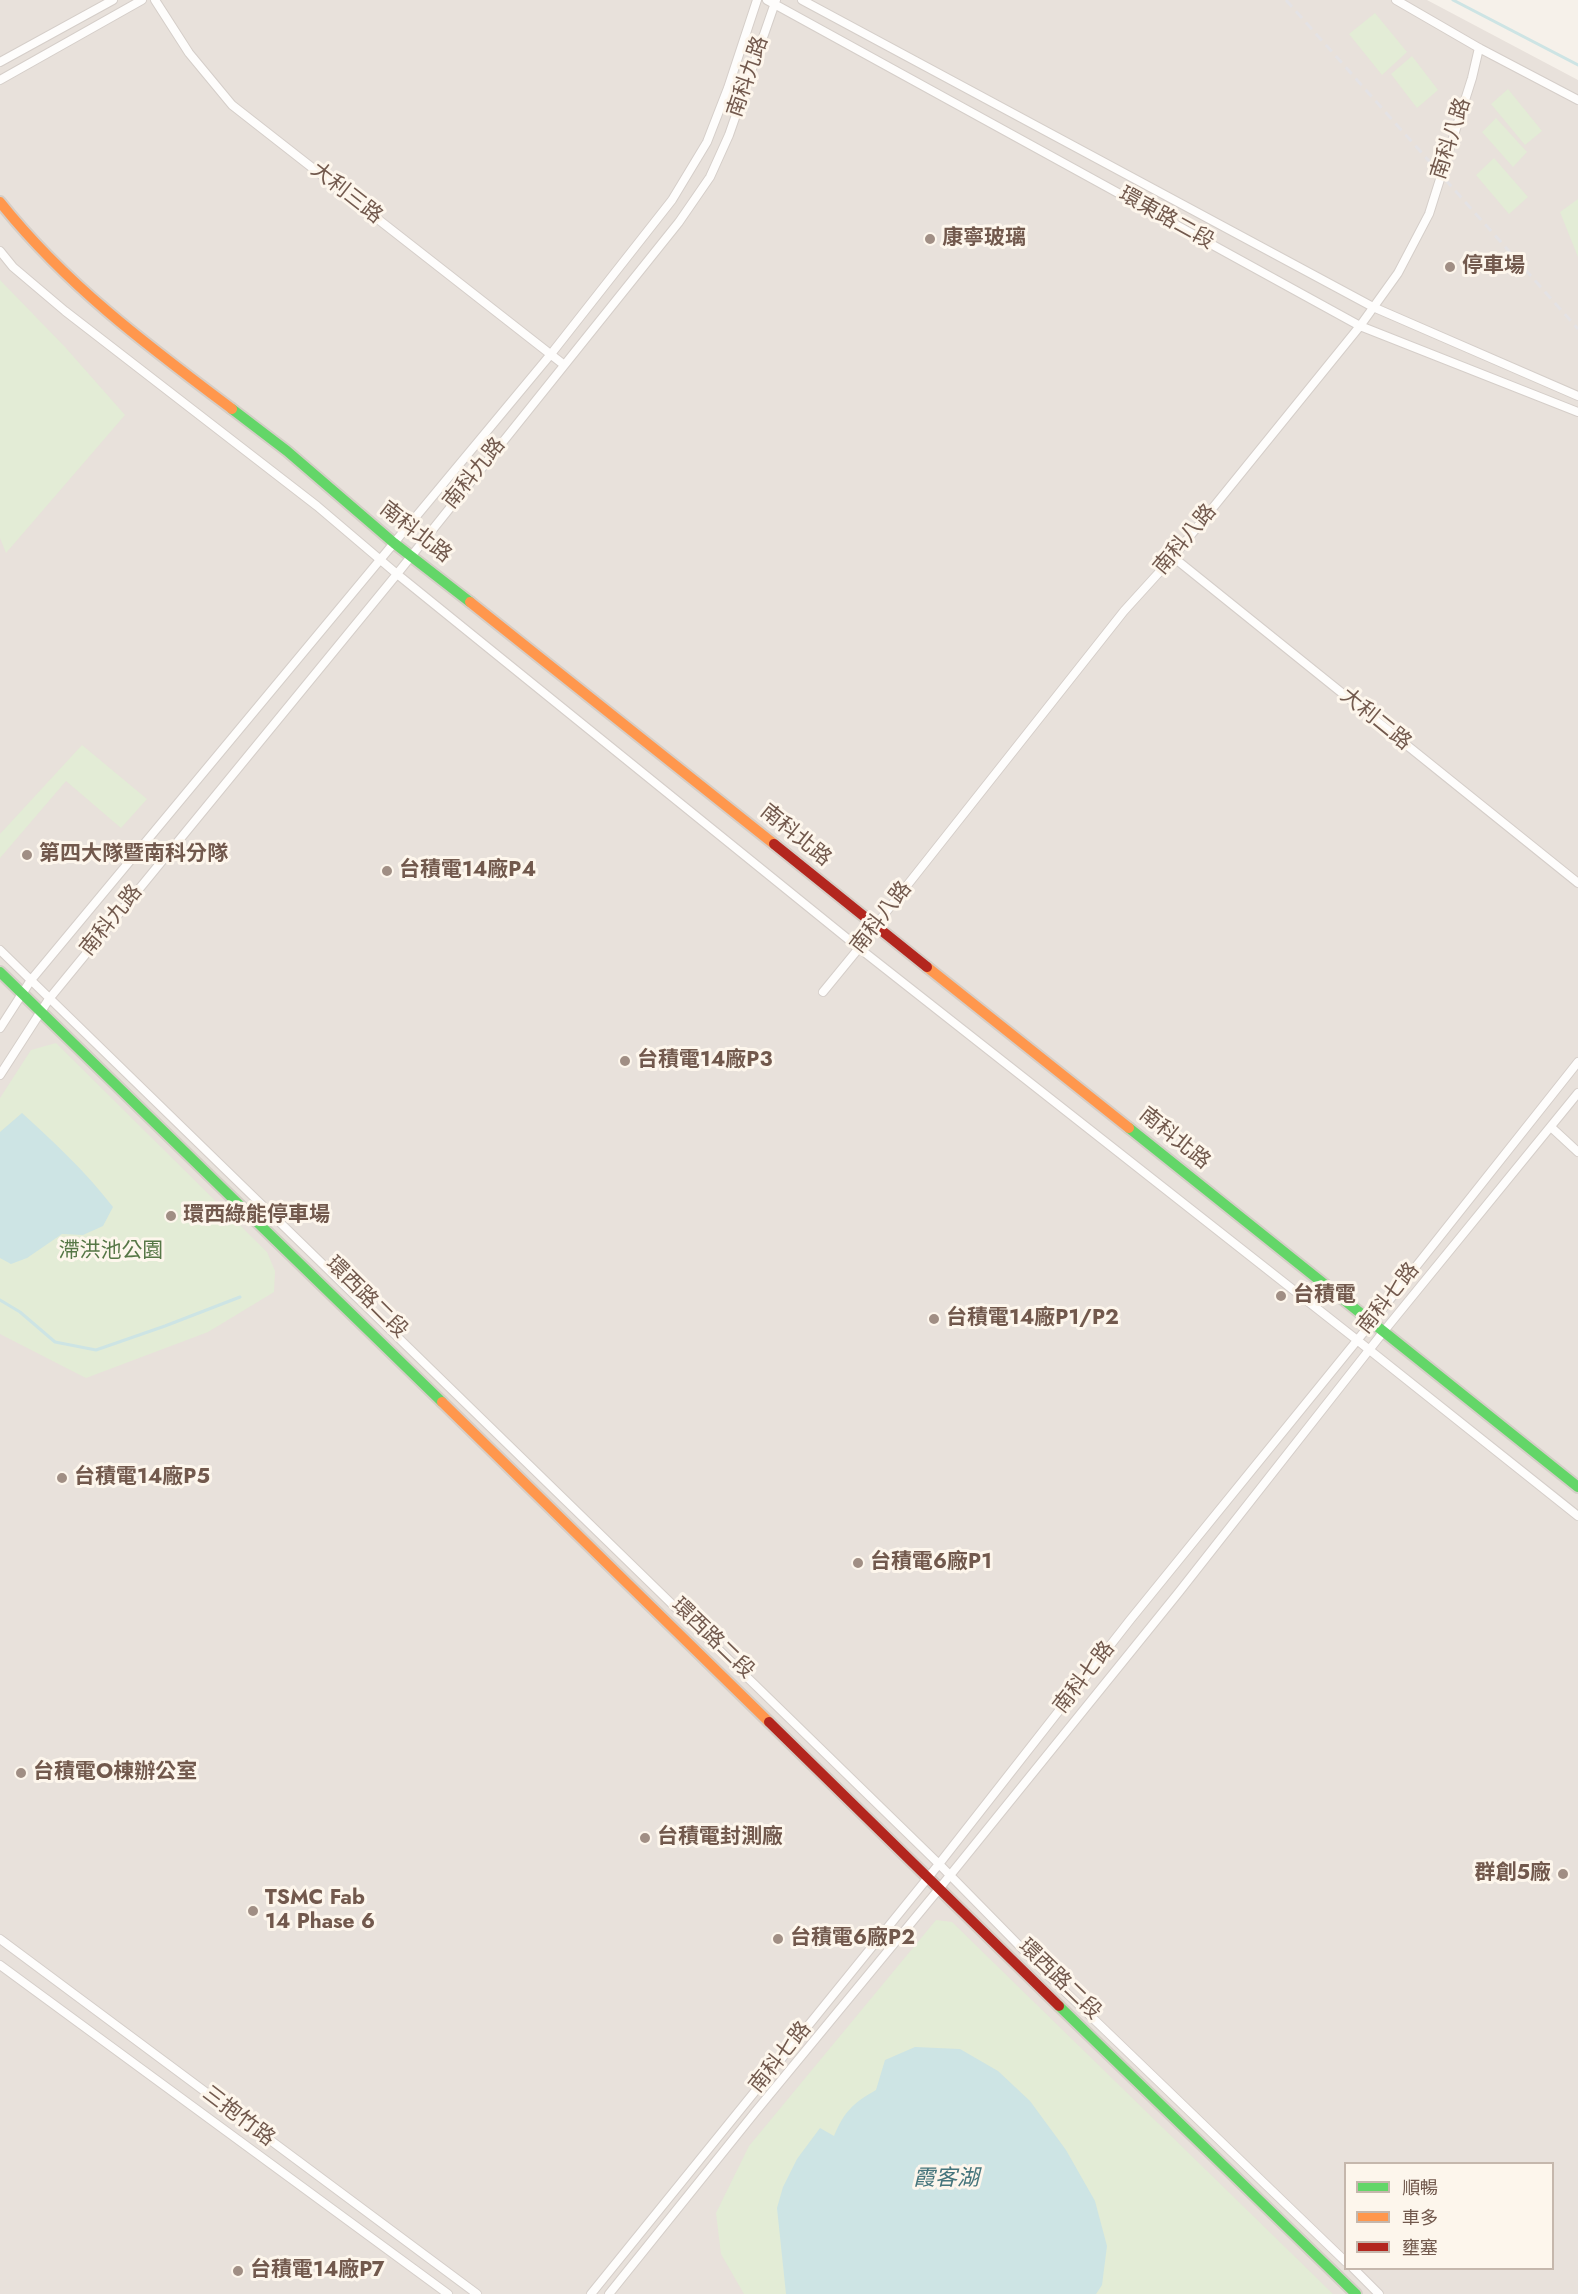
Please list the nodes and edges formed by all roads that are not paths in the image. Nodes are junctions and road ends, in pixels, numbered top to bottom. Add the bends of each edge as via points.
1 (113, 0) edge
2 (142, 0) edge
3 (155, 0) edge
4 (757, 0) edge
5 (802, 0) edge
6 (1396, 0) edge
7 (772, 1) edge
8 (1479, 48) junction
9 (0, 62) edge
10 (0, 80) edge
11 (1578, 100) edge
12 (0, 202) edge
13 (0, 251) edge
14 (1373, 307) junction
15 (1360, 326) junction
16 (551, 354) junction
17 (563, 364) junction
18 (1578, 396) edge
19 (1578, 412) edge
20 (394, 543) junction
21 (411, 555) junction
22 (1173, 557) junction
23 (380, 560) junction
24 (397, 574) junction
25 (1578, 883) edge
26 (875, 926) junction
27 (860, 948) junction
28 (0, 950) edge
29 (0, 972) edge
30 (30, 980) junction
31 (822, 992) dead end
32 (23, 994) junction
33 (49, 999) junction
34 (40, 1013) junction
35 (0, 1028) edge
36 (1578, 1062) edge
37 (0, 1075) edge
38 (1578, 1093) edge
39 (1552, 1128) junction
40 (1578, 1152) edge
41 (1372, 1322) junction
42 (1384, 1331) junction
43 (1357, 1340) junction
44 (1370, 1350) junction
45 (1578, 1487) edge
46 (1578, 1516) edge
47 (939, 1864) junction
48 (950, 1875) junction
49 (928, 1877) junction
50 (939, 1889) junction
51 (0, 1940) edge
52 (0, 1965) edge
53 (1344, 2260) edge
54 (1355, 2270) edge
55 (448, 2294) edge
56 (477, 2294) edge
57 (591, 2294) edge
58 (609, 2294) edge
59 (1356, 2294) edge
60 (1379, 2294) edge

1 - 9 street
2 - 10 street
3 - 16 street, 大利三路 via 189,53 232,105
4 - 16 street, 南科九路 via 728,88 706,142 682,186
5 - 14 street, 環東路二段
6 - 8 street
7 - 15 street, 環東路二段
7 - 17 street, 南科九路 via 729,135 710,177 679,222
8 - 11 street
8 - 14 street, 南科八路 via 1429,214 1398,273
12 - 20 street, 南科北路 via 71,281 287,452
13 - 23 street, 南科北路 via 64,311 317,506
14 - 15 street, 南科八路
14 - 18 street, 環東路二段
15 - 19 street, 環東路二段
15 - 22 street, 南科八路
16 - 17 street, 大利三路
16 - 20 street, 南科九路
17 - 21 street, 南科九路
20 - 21 street, 南科北路
20 - 23 street, 南科九路
21 - 24 street, 南科九路
21 - 26 street, 南科北路
22 - 25 street, 大利二路
22 - 26 street, 南科八路 via 1124,611
23 - 24 street, 南科北路
23 - 30 street, 南科九路
24 - 27 street, 南科北路
24 - 33 street, 南科九路
26 - 27 street, 南科八路
26 - 41 street, 南科北路
27 - 31 street, 南科八路
27 - 43 street, 南科北路
28 - 30 street
29 - 32 street
30 - 32 street, 南科九路
30 - 33 street, 環西路二段
32 - 34 street, 環西路二段
32 - 35 street
33 - 34 street, 南科九路
33 - 47 street, 環西路二段
34 - 37 street
34 - 49 street, 環西路二段 via 304,1265
36 - 41 street, 南科七路
38 - 39 street, 南科七路
39 - 40 street
39 - 42 street, 南科七路
41 - 42 street, 南科北路
41 - 43 street, 南科七路
42 - 44 street, 南科七路
42 - 45 street, 南科北路
43 - 44 street, 南科北路
43 - 47 street, 南科七路
44 - 46 street, 南科北路
44 - 48 street, 南科七路
47 - 48 street, 環西路二段
47 - 49 street, 南科七路
48 - 50 street, 南科七路
48 - 53 street, 環西路二段 via 1050,1977
49 - 50 street, 環西路二段
49 - 57 street, 南科七路
50 - 58 street, 南科七路
50 - 59 street, 環西路二段
51 - 56 street, 三抱竹路
52 - 55 street, 三抱竹路
54 - 60 street

